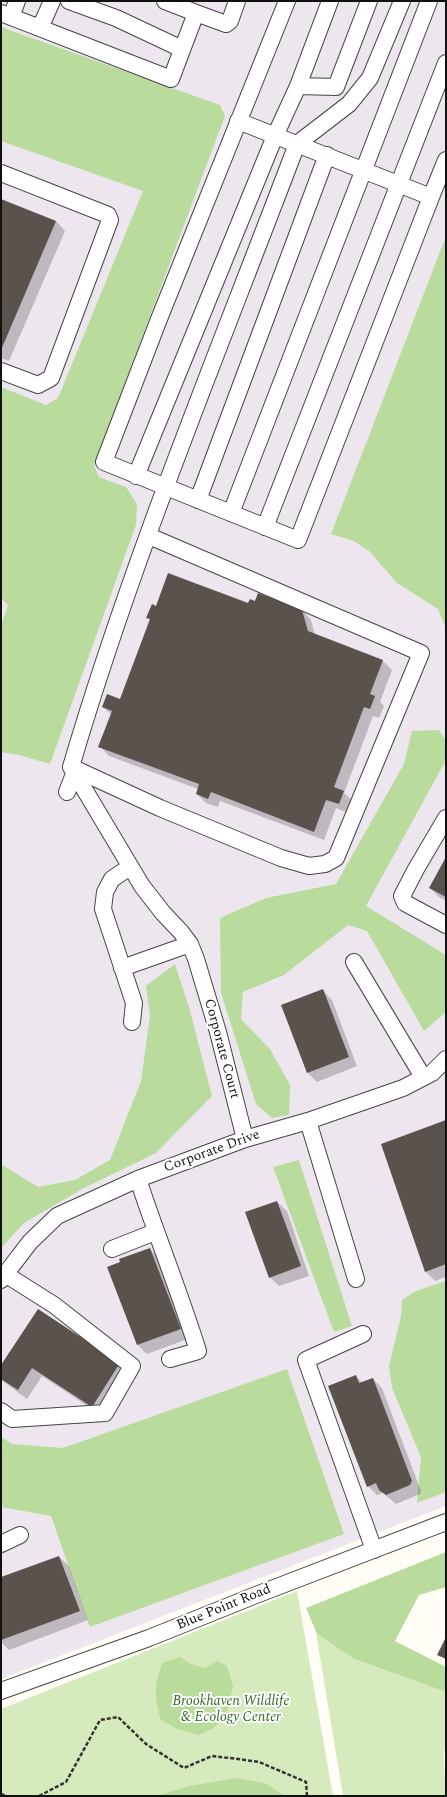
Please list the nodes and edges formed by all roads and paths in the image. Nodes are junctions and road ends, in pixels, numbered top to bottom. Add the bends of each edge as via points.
1 (17, 1) edge
2 (52, 1) edge
3 (69, 1) edge
4 (165, 1) edge
5 (238, 1) edge
6 (286, 1) edge
7 (330, 1) edge
8 (369, 1) edge
9 (402, 1) edge
10 (429, 1) edge
11 (196, 13) junction
12 (6, 15) edge
13 (40, 28) junction
14 (182, 49) junction
15 (446, 63) edge
16 (298, 86) junction
17 (238, 121) junction
18 (275, 136) junction
19 (297, 144) junction
20 (327, 155) junction
21 (446, 160) edge
22 (365, 170) junction
23 (1, 172) edge
24 (399, 184) junction
25 (431, 197) junction
26 (1, 371) edge
27 (136, 476) junction
28 (167, 487) junction
29 (198, 500) junction
30 (231, 513) junction
31 (265, 527) junction
32 (149, 536) junction
33 (72, 770) junction
34 (67, 792) dead end
35 (446, 818) edge
36 (130, 867) junction
37 (446, 925) edge
38 (190, 944) junction
39 (354, 962) dead end
40 (122, 968) junction
41 (132, 1022) dead end
42 (446, 1059) edge
43 (423, 1077) junction
44 (308, 1121) junction
45 (245, 1139) junction
46 (138, 1179) junction
47 (155, 1232) junction
48 (112, 1249) dead end
49 (3, 1277) edge
50 (356, 1279) dead end
51 (363, 1334) dead end
52 (170, 1359) dead end
53 (1, 1411) edge
54 (446, 1522) edge
55 (20, 1535) dead end
56 (1, 1544) edge
57 (374, 1550) junction
58 (1, 1691) edge
59 (1, 1794) edge
60 (6, 1796) edge
61 (39, 1796) edge
62 (307, 1796) edge

1 - 12 street
2 - 13 street
3 - 14 street via 116,18
4 - 11 street
5 - 11 street via 230,21 226,24
6 - 17 street
7 - 16 street
8 - 16 street via 336,87
9 - 19 street via 370,78 349,104
10 - 22 street
11 - 14 street
12 - 13 street
13 - 14 street via 171,79
15 - 24 street
16 - 18 street
17 - 18 street
17 - 27 street via 104,462
18 - 19 street
18 - 27 street
19 - 20 street
19 - 28 street
20 - 22 street
20 - 29 street
21 - 25 street
22 - 24 street
22 - 30 street
23 - 26 street via 108,215 110,220 51,378 38,385
24 - 25 street
24 - 31 street
25 - 31 street via 298,540
27 - 28 street
28 - 29 street
28 - 32 street
29 - 30 street
30 - 31 street
32 - 33 street via 92,694
32 - 33 street via 422,653 336,858 325,864 309,866 281,858
33 - 34 street
33 - 36 street, Corporate Court via 93,815
35 - 37 street via 402,896 405,903
36 - 38 street, Corporate Court via 163,913
36 - 40 street via 112,880 105,892 103,909
38 - 40 street
38 - 45 street, Corporate Court via 218,1032
39 - 43 street
40 - 41 street via 134,1003
42 - 43 street, Corporate Drive via 432,1073
43 - 44 street, Corporate Drive via 403,1088
44 - 45 street, Corporate Drive
44 - 50 street
45 - 46 street, Corporate Drive
46 - 47 street
46 - 49 street, Corporate Drive via 57,1216 30,1242
47 - 48 street
47 - 52 street via 187,1314 198,1351
49 - 53 street via 54,1305 132,1366 104,1413 12,1419
51 - 57 street via 306,1360
54 - 57 street, Blue Point Road
55 - 56 street
57 - 58 street, Blue Point Road via 149,1638
59 - 60 path
61 - 62 path via 66,1782 100,1720 118,1717 146,1744 184,1768 212,1756 259,1762 306,1782

